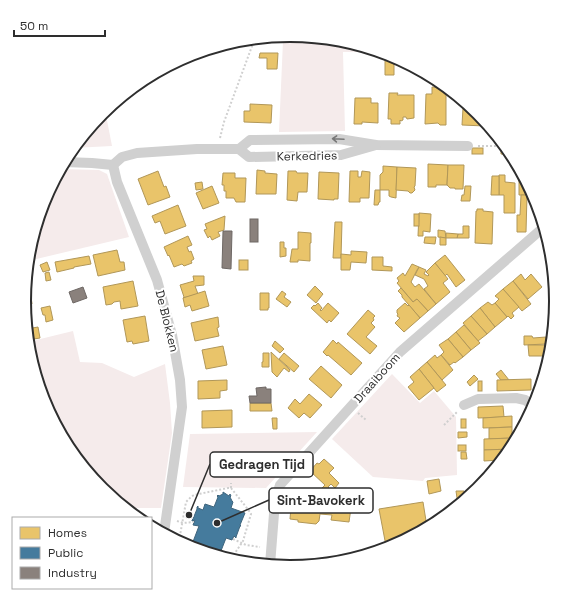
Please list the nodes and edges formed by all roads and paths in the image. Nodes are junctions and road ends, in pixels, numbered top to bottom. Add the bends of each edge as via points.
1 (253, 44) edge
2 (376, 145) junction
3 (468, 146) joint
4 (497, 146) edge
5 (218, 149) junction
6 (239, 149) junction
7 (72, 162) edge
8 (114, 165) junction
9 (539, 231) edge
10 (528, 402) edge
11 (464, 405) joint
12 (444, 425) dead end
13 (232, 483) dead end
14 (232, 488) junction
15 (166, 517) junction
16 (183, 522) junction
17 (194, 522) dead end
18 (165, 528) edge
19 (180, 535) edge
20 (233, 538) dead end
21 (242, 543) junction
22 (271, 547) junction
23 (235, 554) edge
24 (270, 559) edge

1 - 5 path via 224,122
2 - 3 street, Kerkedries
2 -> 6 street, Kerkedries via 339,139 250,140
2 - 6 street, Kerkedries via 341,155 249,157
3 - 4 path
5 - 6 street, Kerkedries
5 - 8 street, Kerkedries via 137,153 122,157
7 - 8 street
8 - 15 street, De Blokken via 117,182 156,280 172,335 180,380 182,407
9 - 22 street, Draaiboom via 400,352 280,485 275,501
10 - 11 street via 516,398 478,399
11 - 12 path
13 - 14 path
14 - 16 path via 191,497 186,502
14 - 21 path via 251,514
15 - 16 path
15 - 18 street, De Blokken
16 - 17 path
16 - 19 path
20 - 21 path
21 - 22 path
21 - 23 path
22 - 24 street, Draaiboom

